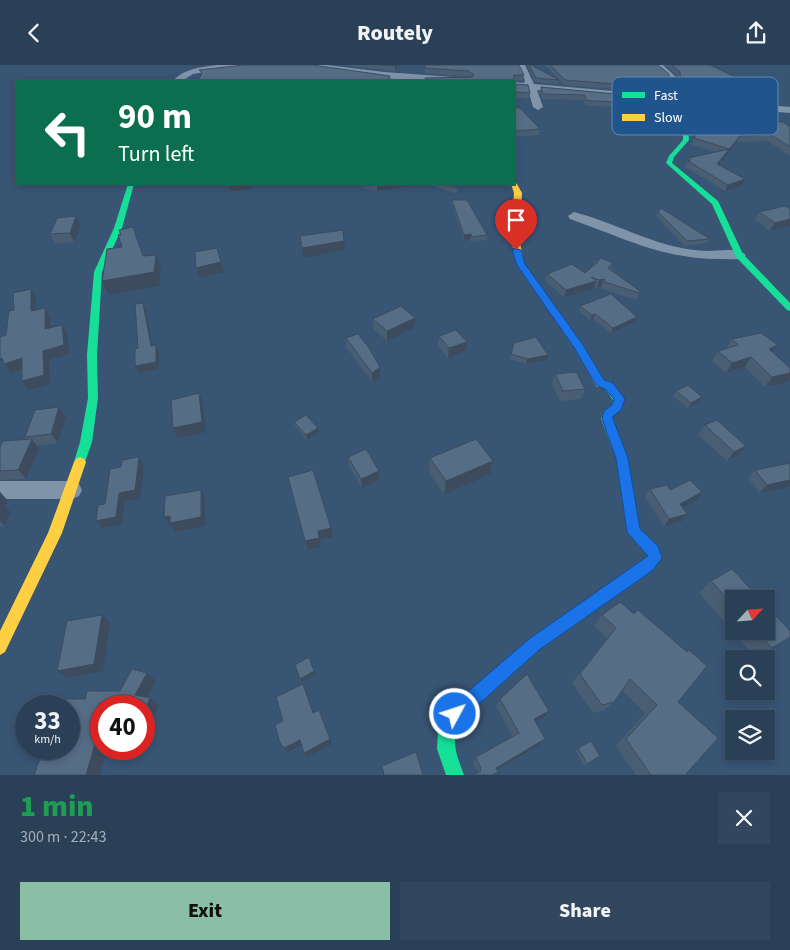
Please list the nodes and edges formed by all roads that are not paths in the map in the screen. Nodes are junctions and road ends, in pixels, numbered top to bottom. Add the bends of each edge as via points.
1 (250, 65) edge
2 (308, 65) edge
3 (521, 65) edge
4 (657, 65) edge
5 (673, 77) edge
6 (178, 80) edge
7 (441, 80) edge
8 (515, 85) edge
9 (530, 86) junction
10 (612, 93) edge
11 (538, 107) dead end
12 (688, 135) edge
13 (131, 185) edge
14 (514, 185) edge
15 (574, 217) dead end
16 (739, 255) junction
17 (790, 309) edge
18 (72, 490) junction
19 (0, 491) edge
20 (0, 647) edge
21 (455, 775) edge

1 - 6 street via 195,72
2 - 7 street
3 - 9 street
4 - 5 street
8 - 9 street
9 - 10 street
9 - 11 street
12 - 16 street via 669,163 715,203
13 - 18 street via 118,228 99,268 92,355 93,398 86,441
14 - 21 street via 520,219 515,239 521,265 579,347 600,383 609,386 620,399 607,419 622,458 634,532 653,550 655,558 534,645 455,714 446,732 446,749
15 - 16 street via 677,252
16 - 17 street
18 - 19 street
18 - 20 street via 39,569

